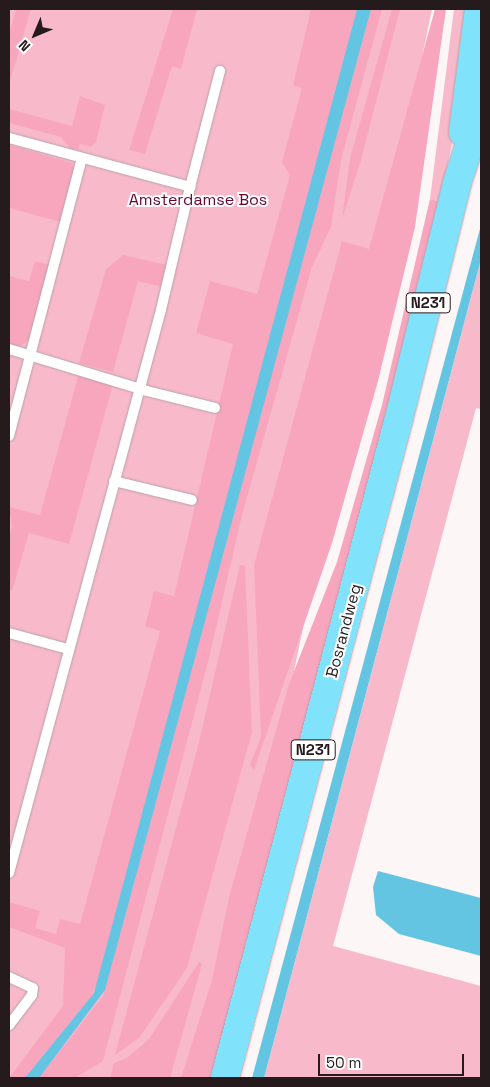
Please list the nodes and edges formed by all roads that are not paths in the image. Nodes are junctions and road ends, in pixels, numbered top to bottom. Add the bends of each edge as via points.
1 (480, 9) edge
2 (220, 71) dead end
3 (481, 109) edge
4 (9, 138) edge
5 (82, 158) junction
6 (457, 183) junction
7 (190, 186) junction
8 (9, 349) edge
9 (29, 354) junction
10 (140, 387) junction
11 (215, 408) dead end
12 (9, 436) edge
13 (114, 481) junction
14 (192, 500) dead end
15 (9, 633) edge
16 (68, 649) junction
17 (9, 874) edge
18 (9, 977) edge
19 (9, 1025) edge
20 (225, 1078) edge

1 - 6 main road, Bosrandweg / N231
2 - 7 lane
3 - 6 main road, Bosrandweg / N231
4 - 5 lane
5 - 7 lane
5 - 9 lane
6 - 20 main road, Bosrandweg / N231 via 396,431
7 - 10 lane
8 - 9 lane
9 - 10 lane
9 - 12 lane
10 - 11 lane
10 - 13 lane
13 - 14 lane
13 - 16 lane
15 - 16 lane
16 - 17 lane
18 - 19 lane via 33,988 32,995

